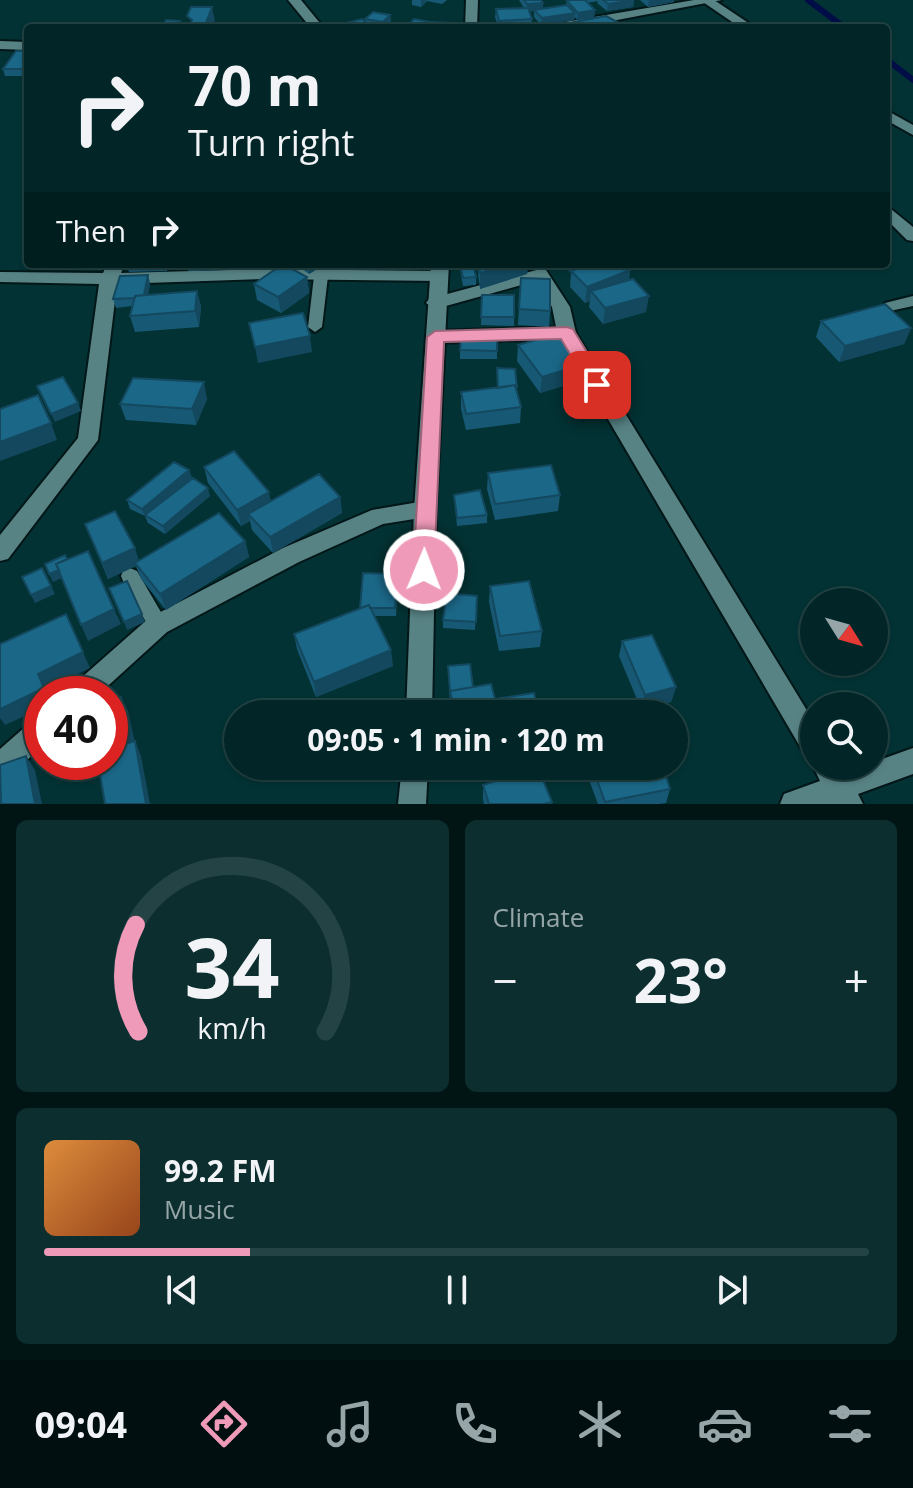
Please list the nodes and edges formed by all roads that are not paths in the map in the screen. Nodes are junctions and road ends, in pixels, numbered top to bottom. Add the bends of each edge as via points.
1 (294, 0) edge
2 (472, 0) edge
3 (710, 0) edge
4 (315, 24) edge
5 (471, 24) edge
6 (575, 24) edge
7 (744, 24) edge
8 (0, 45) edge
9 (24, 46) edge
10 (890, 117) edge
11 (913, 131) edge
12 (890, 214) edge
13 (913, 236) edge
14 (439, 270) edge
15 (112, 272) edge
16 (321, 276) junction
17 (0, 277) edge
18 (913, 301) edge
19 (435, 303) junction
20 (890, 306) edge
21 (315, 327) dead end
22 (567, 333) junction
23 (435, 337) junction
24 (425, 510) junction
25 (0, 552) edge
26 (130, 576) dead end
27 (158, 625) junction
28 (101, 676) edge
29 (419, 700) edge
30 (800, 723) edge
31 (24, 745) edge
32 (913, 761) edge
33 (0, 767) edge
34 (414, 780) edge
35 (838, 786) edge
36 (412, 804) edge
37 (794, 804) edge

1 - 4 street
2 - 5 street
3 - 6 street
3 - 7 street
8 - 9 street
10 - 11 street
12 - 13 street
14 - 16 street
14 - 19 street
15 - 16 street
15 - 17 street
15 - 25 street via 88,440
16 - 21 lane
18 - 20 lane
19 - 22 street via 540,274 561,307
19 - 23 street
22 - 23 street
22 - 30 street
23 - 24 street
24 - 27 street via 380,516 291,555
24 - 29 street
26 - 27 lane
27 - 28 street
31 - 33 street
32 - 35 street
34 - 36 street
35 - 37 street

